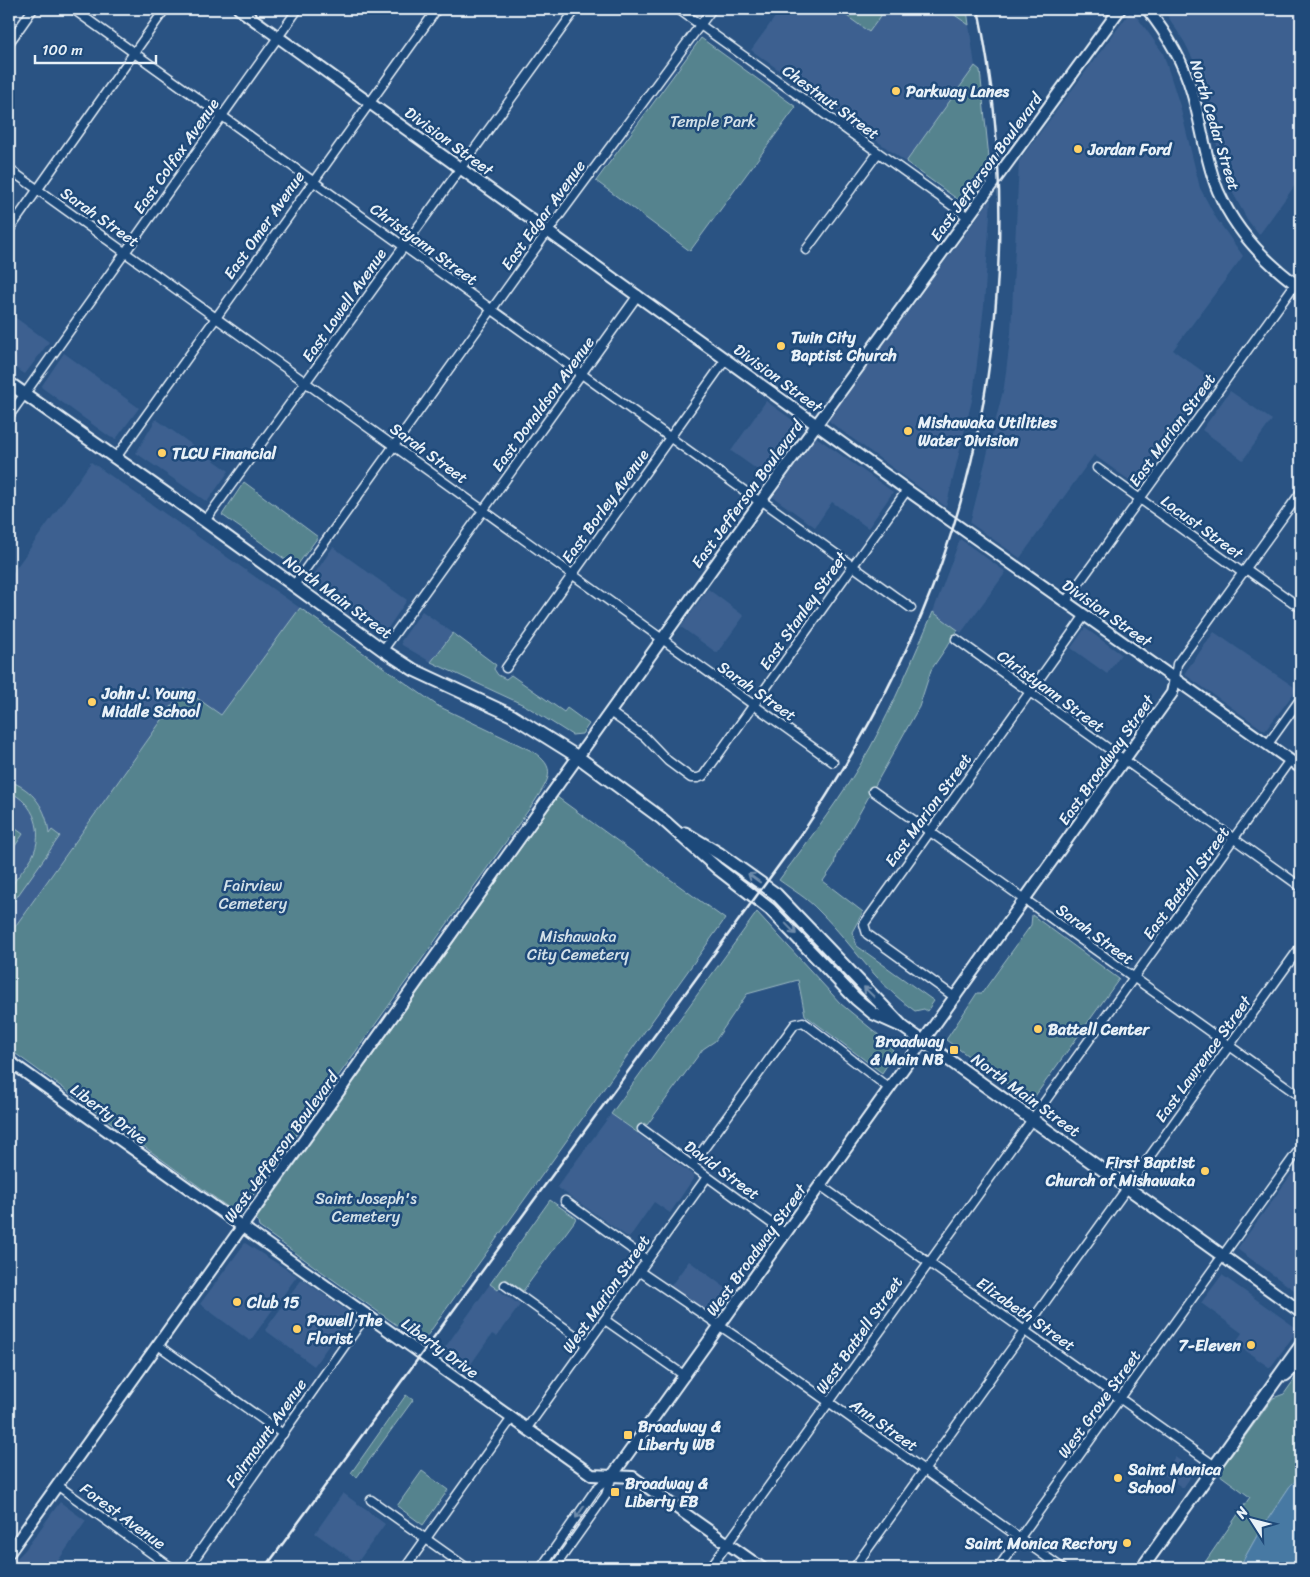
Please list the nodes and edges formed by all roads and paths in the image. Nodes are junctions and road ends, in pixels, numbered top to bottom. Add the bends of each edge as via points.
1 (33, 9) edge
2 (73, 9) edge
3 (165, 9) edge
4 (239, 9) edge
5 (298, 9) edge
6 (437, 9) edge
7 (576, 9) edge
8 (678, 9) edge
9 (712, 9) edge
10 (1120, 9) edge
11 (1147, 9) edge
12 (700, 25) junction
13 (278, 37) junction
14 (9, 43) edge
15 (134, 52) junction
16 (369, 103) junction
17 (222, 115) junction
18 (878, 153) junction
19 (460, 168) junction
20 (9, 169) edge
21 (313, 180) junction
22 (37, 189) junction
23 (968, 218) junction
24 (9, 230) edge
25 (548, 231) junction
26 (403, 246) junction
27 (806, 250) dead end
28 (125, 251) junction
29 (1299, 283) edge
30 (638, 296) junction
31 (492, 309) junction
32 (216, 317) junction
33 (726, 359) junction
34 (581, 374) junction
35 (306, 382) junction
36 (9, 383) edge
37 (24, 394) junction
38 (9, 416) edge
39 (816, 424) junction
40 (671, 438) junction
41 (394, 446) junction
42 (115, 459) junction
43 (1097, 468) dead end
44 (907, 490) junction
45 (1301, 492) edge
46 (1140, 499) junction
47 (760, 501) junction
48 (484, 510) junction
49 (205, 521) junction
50 (852, 566) junction
51 (1244, 571) junction
52 (574, 574) junction
53 (294, 585) junction
54 (1066, 602) junction
55 (911, 608) dead end
56 (1301, 608) edge
57 (1085, 614) junction
58 (662, 639) junction
59 (956, 639) dead end
60 (383, 650) junction
61 (506, 668) dead end
62 (1175, 679) junction
63 (1029, 692) junction
64 (1301, 698) edge
65 (754, 705) junction
66 (610, 712) junction
67 (1268, 744) junction
68 (578, 757) junction
69 (1124, 760) junction
70 (1290, 760) junction
71 (833, 762) dead end
72 (1301, 768) edge
73 (873, 791) dead end
74 (930, 832) junction
75 (1235, 839) junction
76 (1301, 887) edge
77 (1025, 900) junction
78 (1301, 946) edge
79 (1133, 978) junction
80 (956, 998) junction
81 (924, 1042) junction
82 (1230, 1046) junction
83 (9, 1060) edge
84 (890, 1089) junction
85 (1301, 1097) edge
86 (1032, 1119) junction
87 (642, 1129) dead end
88 (1301, 1147) edge
89 (692, 1166) junction
90 (707, 1177) junction
91 (821, 1186) junction
92 (1127, 1188) junction
93 (564, 1201) dead end
94 (243, 1226) junction
95 (786, 1234) junction
96 (1222, 1256) junction
97 (647, 1260) junction
98 (928, 1262) junction
99 (639, 1271) junction
100 (505, 1285) dead end
101 (1301, 1312) edge
102 (367, 1314) junction
103 (605, 1320) junction
104 (720, 1326) junction
105 (1024, 1330) junction
106 (588, 1344) junction
107 (158, 1345) junction
108 (1301, 1345) edge
109 (1301, 1362) edge
110 (685, 1376) junction
111 (1274, 1384) junction
112 (1120, 1397) junction
113 (828, 1402) junction
114 (512, 1418) junction
115 (527, 1428) junction
116 (283, 1434) junction
117 (1215, 1466) junction
118 (924, 1471) junction
119 (612, 1476) junction
120 (57, 1485) junction
121 (371, 1500) dead end
122 (1020, 1538) junction
123 (426, 1539) junction
124 (728, 1544) junction
125 (9, 1553) edge
126 (172, 1568) edge
127 (188, 1568) edge
128 (405, 1568) edge
129 (466, 1568) edge
130 (541, 1568) edge
131 (554, 1568) edge
132 (710, 1568) edge
133 (762, 1568) edge
134 (854, 1568) edge
135 (998, 1568) edge
136 (1062, 1568) edge
137 (1142, 1568) edge

1 - 14 street
2 - 15 street, Christyann Street
3 - 15 street
4 - 13 street, Division Street
5 - 13 street, East Colfax Avenue
6 - 16 street, East Omer Avenue
7 - 19 street, East Lowell Avenue
8 - 12 street, Chestnut Street
9 - 12 street, East Edgar Avenue
10 - 23 street, East Jefferson Boulevard
11 - 29 street, North Cedar Street via 1166,34 1185,70 1210,168 1231,217 1259,253
12 - 18 street, Chestnut Street
12 - 25 street, East Edgar Avenue
13 - 16 street, Division Street
13 - 17 street, East Colfax Avenue
15 - 17 street, Christyann Street
15 - 22 street
16 - 19 street, Division Street
16 - 21 street, East Omer Avenue
17 - 21 street, Christyann Street
17 - 28 street, East Colfax Avenue
18 - 23 street, Chestnut Street
18 - 27 street
19 - 25 street, Division Street
19 - 26 street, East Lowell Avenue
20 - 22 street, Sarah Street
21 - 26 street, Christyann Street
21 - 32 street, East Omer Avenue
22 - 24 street
22 - 28 street, Sarah Street
23 - 39 street, East Jefferson Boulevard
25 - 30 street, Division Street
25 - 31 street, East Edgar Avenue
26 - 31 street, Christyann Street
26 - 35 street, East Lowell Avenue
28 - 32 street, Sarah Street
28 - 37 street, East Colfax Avenue
29 - 46 street, East Marion Street
30 - 33 street, Division Street
30 - 34 street, East Donaldson Avenue
31 - 34 street, Christyann Street
31 - 41 street, East Edgar Avenue
32 - 35 street, Sarah Street
32 - 42 street, East Omer Avenue
33 - 39 street, Division Street
33 - 40 street, East Borley Avenue
34 - 40 street, Christyann Street
34 - 48 street, East Donaldson Avenue
35 - 41 street, Sarah Street
35 - 49 street, East Lowell Avenue
36 - 37 main road, North Main Street
37 - 38 street, East Colfax Avenue
37 - 42 main road, North Main Street
39 - 44 street, Division Street
39 - 47 street, East Jefferson Boulevard
40 - 47 street, Christyann Street
40 - 52 street, East Borley Avenue
41 - 48 street, Sarah Street
41 - 53 street, East Edgar Avenue
42 - 49 main road, North Main Street
43 - 46 street, Locust Street
44 - 50 street, East Stanley Street
44 - 54 street, Division Street
45 - 51 street, East Broadway Street
46 - 51 street, Locust Street
46 - 54 street, East Marion Street
47 - 50 street, Christyann Street
47 - 58 street, East Jefferson Boulevard
48 - 52 street, Sarah Street
48 - 60 street, East Donaldson Avenue
49 - 53 main road, North Main Street
50 - 55 street, Christyann Street
50 - 65 street, East Stanley Street
51 - 56 street, Locust Street
51 - 62 street, East Broadway Street via 1177,664
52 - 58 street, Sarah Street
52 - 61 street, East Borley Avenue
53 - 60 main road, North Main Street
54 - 57 street, Division Street
57 - 62 street, Division Street
57 - 63 street, East Marion Street
58 - 65 street, Sarah Street
58 - 66 street, East Jefferson Boulevard
59 - 63 street, Christyann Street
60 - 68 main road, North Main Street via 414,670 510,716
62 - 67 street, Division Street
62 - 69 street, East Broadway Street via 1172,693
63 - 69 street, Christyann Street
63 - 74 street, East Marion Street
64 - 67 street
65 - 66 street, East Stanley Street via 698,778 691,778 668,761 645,737
65 - 71 street, Sarah Street
66 - 68 street, East Jefferson Boulevard
67 - 70 street, Division Street
68 - 81 main road, North Main Street via 660,818 770,909 874,1014 903,1027
68 - 94 street, West Jefferson Boulevard
69 - 75 street, Christyann Street
69 - 77 street, East Broadway Street
70 - 72 street, Division Street
70 - 75 street, East Battell Street
73 - 74 street, Sarah Street
74 - 77 street, Sarah Street
74 - 80 street, East Marion Street via 863,927 867,934
75 - 76 street, Christyann Street
75 - 79 street, East Battell Street
77 - 79 street, Sarah Street
77 - 80 street, East Broadway Street
78 - 82 street, East Lawrence Street
79 - 82 street, Sarah Street
79 - 86 street, East Battell Street
80 - 81 street, East Broadway Street
81 - 84 street, West Broadway Street
81 - 86 main road, North Main Street
82 - 85 street, Sarah Street
82 - 92 street, East Lawrence Street
83 - 94 street, Liberty Drive
84 - 89 street via 810,1026 803,1022 795,1024
84 - 91 street, West Broadway Street
86 - 92 main road, North Main Street
86 - 98 street, West Battell Street
87 - 89 street, David Street
88 - 96 street, West Grove Street
89 - 90 street, David Street
90 - 95 street, David Street
90 - 97 street, West Marion Street
91 - 95 street, West Broadway Street
91 - 98 street, Elizabeth Street
92 - 96 main road, North Main Street
92 - 105 street, East Lawrence Street
93 - 97 street
94 - 102 street, Liberty Drive
94 - 107 street, West Jefferson Boulevard
95 - 104 street, West Broadway Street
96 - 101 main road, North Main Street
96 - 112 street, West Grove Street
97 - 99 street, West Marion Street
98 - 105 street, Elizabeth Street
98 - 113 street, West Battell Street
99 - 103 street, West Marion Street
99 - 104 street, Ann Street
100 - 106 street
102 - 114 street, Liberty Drive
102 - 116 street, Fairmount Avenue
103 - 106 street, West Marion Street
103 - 110 street
104 - 110 street, West Broadway Street
104 - 113 street, Ann Street
105 - 112 street, Elizabeth Street
105 - 118 street, East Lawrence Street
106 - 115 street, West Marion Street
107 - 116 street
107 - 120 street, West Jefferson Boulevard
108 - 111 main road
109 - 111 main road
110 - 119 street, West Broadway Street
111 - 117 main road
112 - 117 street, Elizabeth Street
112 - 122 street, West Grove Street
113 - 118 street, Ann Street
113 - 124 street, West Battell Street
114 - 115 street, Liberty Drive
114 - 123 street
115 - 119 street, Liberty Drive via 592,1475
116 - 127 street, Fairmount Avenue
117 - 137 main road
118 - 122 street, Ann Street
118 - 134 street, East Lawrence Street
119 - 124 street, Liberty Drive via 633,1476
119 -> 130 street, West Broadway Street via 596,1489
119 - 131 street, West Broadway Street via 606,1495
120 - 125 street, West Jefferson Boulevard
120 - 126 street, Forest Avenue
121 - 123 street
122 - 135 street, West Grove Street
122 - 136 street, Ann Street
123 - 128 street
123 - 129 street
124 - 132 street, West Battell Street
124 - 133 street, Liberty Drive

